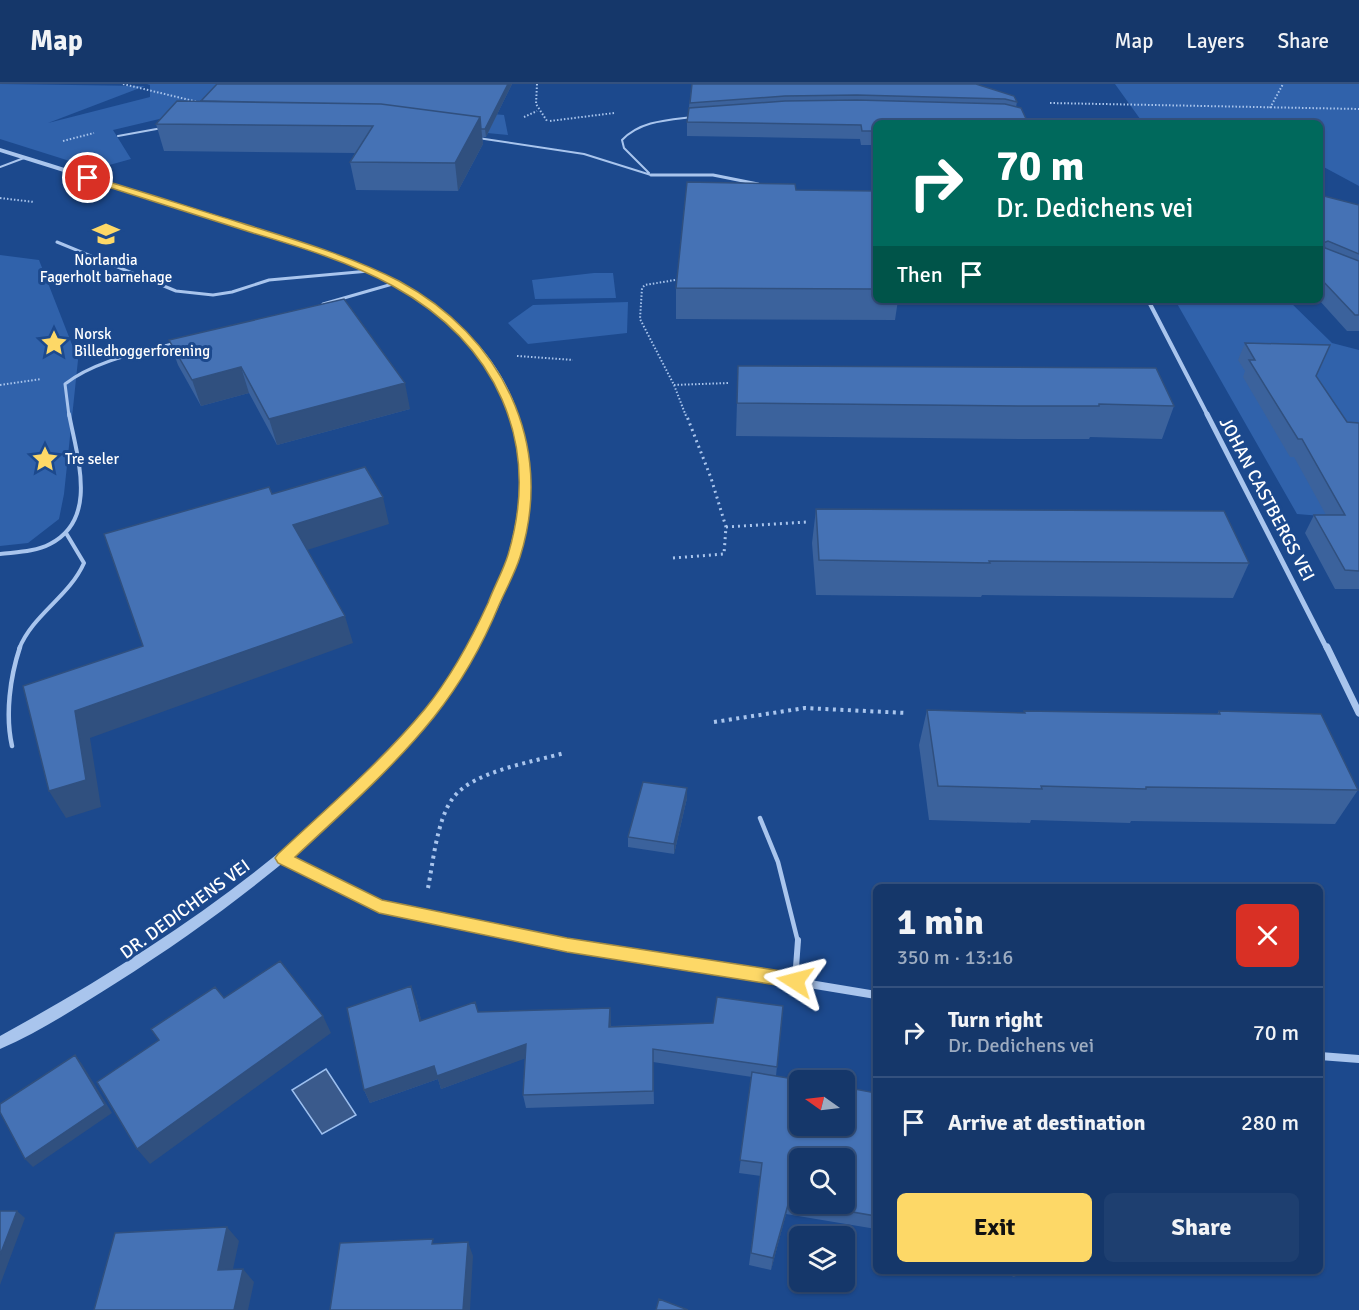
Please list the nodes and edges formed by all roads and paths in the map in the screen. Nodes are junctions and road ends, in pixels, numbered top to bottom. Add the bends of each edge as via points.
1 (123, 84) edge
2 (1283, 84) edge
3 (203, 103) edge
4 (1047, 103) dead end
5 (1270, 108) junction
6 (1359, 109) edge
7 (623, 112) dead end
8 (695, 117) edge
9 (1018, 117) edge
10 (1026, 120) edge
11 (519, 121) dead end
12 (529, 121) dead end
13 (538, 121) dead end
14 (164, 127) edge
15 (118, 136) dead end
16 (467, 137) edge
17 (0, 150) edge
18 (24, 158) junction
19 (0, 167) edge
20 (651, 176) junction
21 (768, 186) edge
22 (0, 198) edge
23 (34, 202) dead end
24 (57, 242) dead end
25 (369, 271) junction
26 (675, 280) edge
27 (396, 283) junction
28 (1150, 303) edge
29 (321, 304) edge
30 (184, 341) edge
31 (507, 355) dead end
32 (573, 360) dead end
33 (728, 383) dead end
34 (674, 385) junction
35 (806, 522) dead end
36 (726, 526) junction
37 (66, 533) junction
38 (0, 554) edge
39 (673, 558) dead end
40 (906, 713) dead end
41 (1359, 713) edge
42 (714, 722) dead end
43 (12, 747) dead end
44 (564, 753) dead end
45 (760, 818) dead end
46 (283, 858) junction
47 (428, 888) dead end
48 (795, 981) junction
49 (873, 994) edge
50 (0, 1043) edge
51 (1323, 1056) edge
52 (1359, 1059) edge

1 - 3 path
2 - 5 path
4 - 5 path
5 - 6 path
7 - 13 path
8 - 20 lane via 639,127 622,140 624,148
9 - 10 lane
11 - 12 path
14 - 15 lane
16 - 20 lane via 584,154
17 - 18 street, DR. DEDICHENS VEI
18 - 19 lane
18 - 25 street, DR. DEDICHENS VEI via 318,250
20 - 21 street via 713,175
22 - 23 path
24 - 25 lane via 176,291 195,294 232,292 268,280
25 - 27 street, DR. DEDICHENS VEI
26 - 34 path via 642,288 640,319
27 - 29 lane
27 - 46 street, DR. DEDICHENS VEI via 436,309 472,342 511,404 525,463 519,533 514,557 483,628 430,712 382,766
28 - 41 street, JOHAN CASTBERGS VEI
30 - 37 lane via 93,369 65,384 83,483 78,519
31 - 32 path
33 - 34 path
34 - 36 path
35 - 36 path
36 - 39 path via 724,554
37 - 38 lane via 37,549
37 - 43 lane via 84,563 79,576 32,627 19,648 9,714 8,738
40 - 42 path via 805,708
44 - 47 path via 472,781 454,797 445,815
45 - 48 lane via 778,862 798,938
46 - 48 street via 379,906 567,945
46 - 50 street, DR. DEDICHENS VEI via 122,975
48 - 49 street
51 - 52 street

